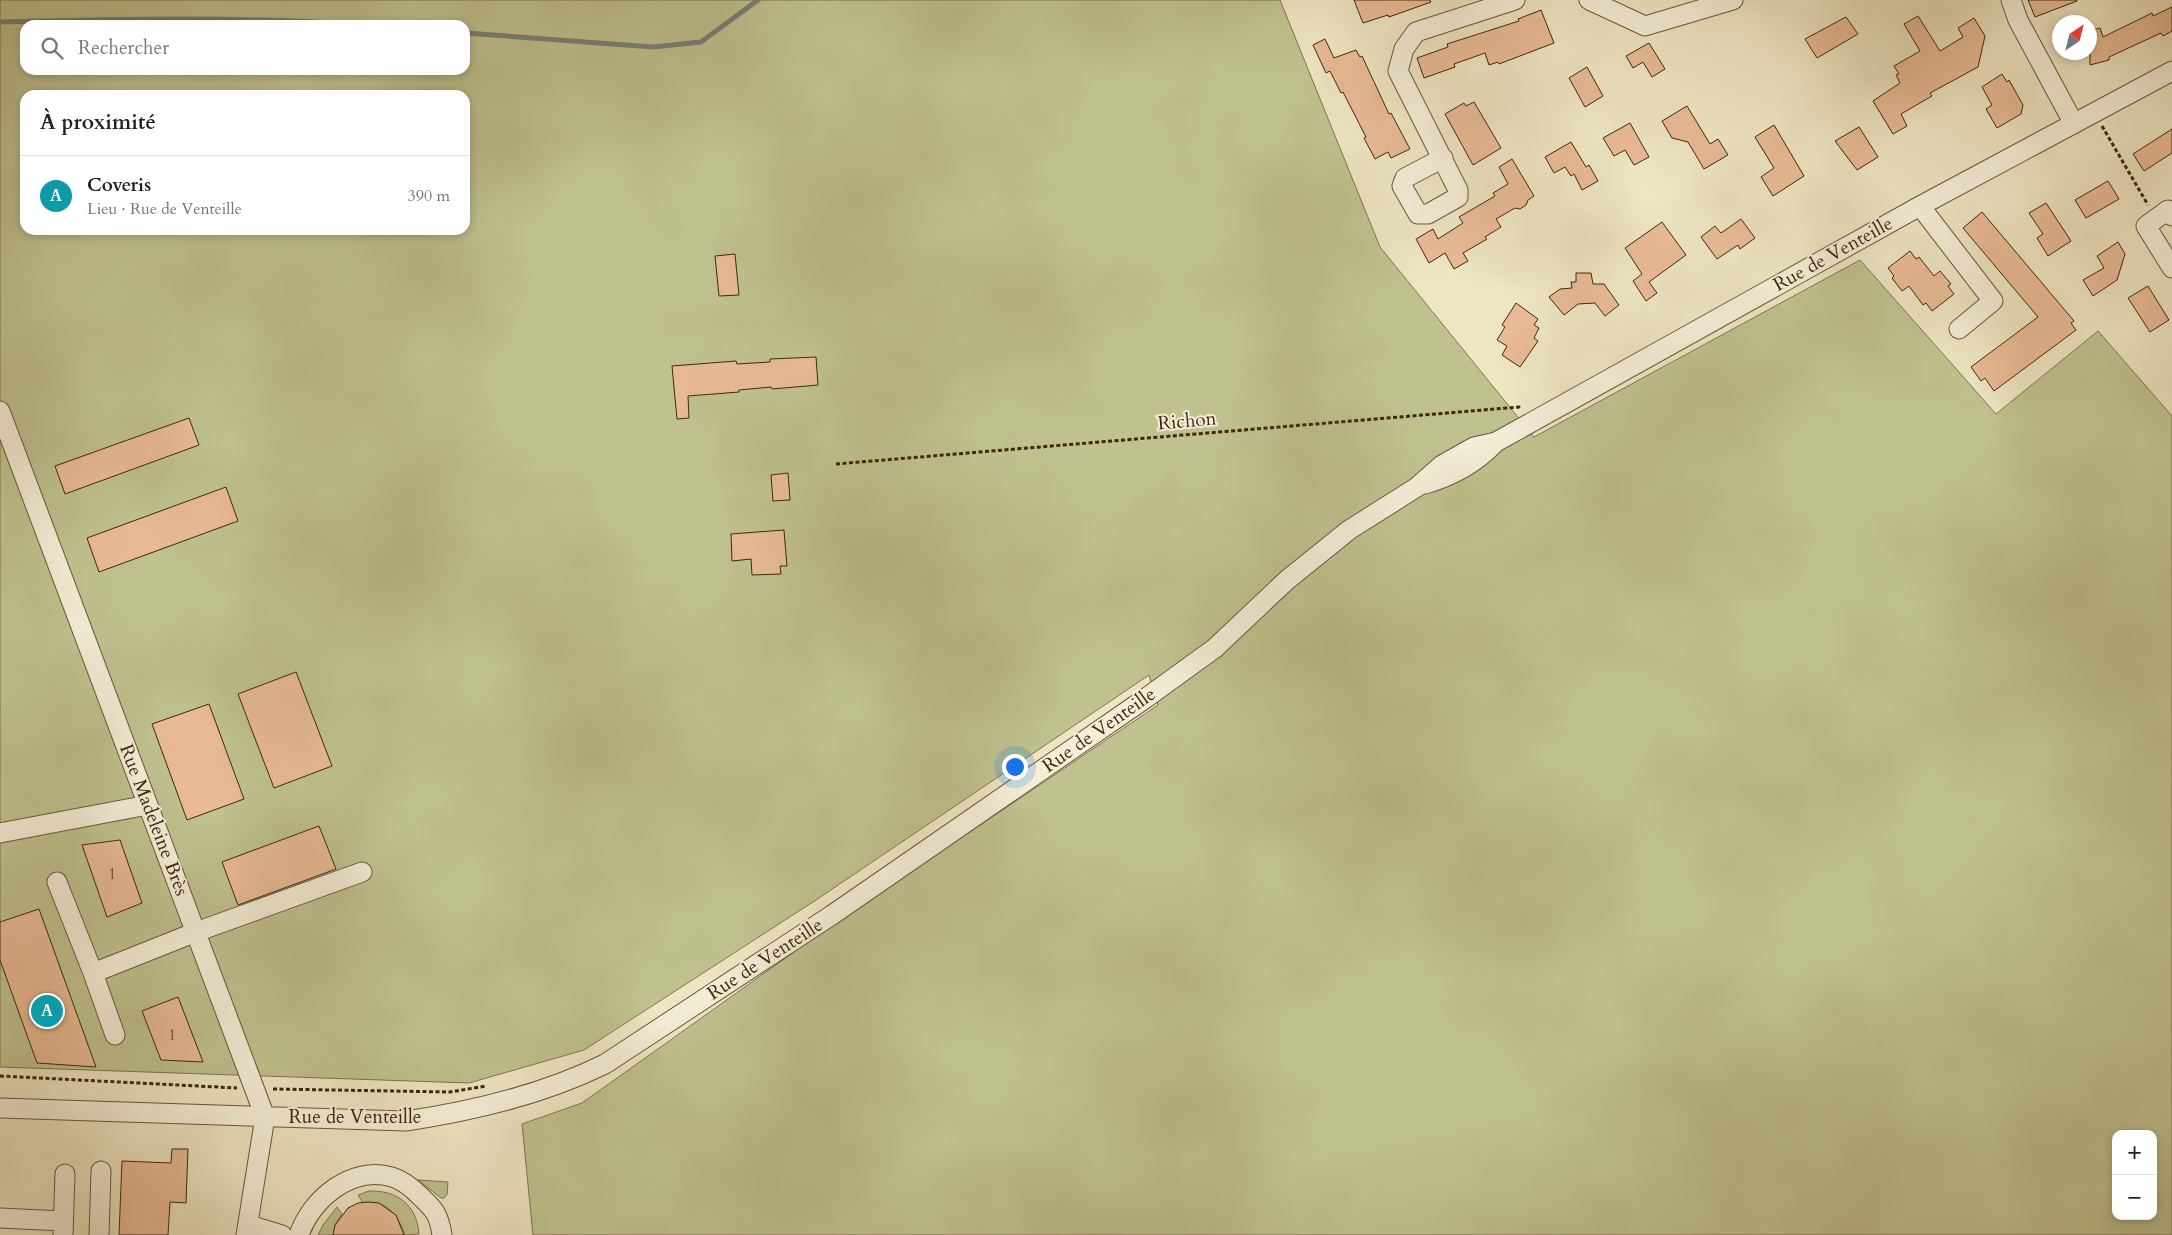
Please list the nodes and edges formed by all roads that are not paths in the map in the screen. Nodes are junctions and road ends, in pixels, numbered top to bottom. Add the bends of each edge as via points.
1 (1515, 0) edge
2 (1589, 0) edge
3 (1733, 0) edge
4 (2011, 0) edge
5 (2172, 70) edge
6 (2074, 124) junction
7 (1443, 158) dead end
8 (1920, 206) junction
9 (2164, 218) edge
10 (2172, 268) edge
11 (1958, 329) dead end
12 (0, 411) edge
13 (148, 805) junction
14 (0, 834) edge
15 (362, 872) dead end
16 (57, 882) dead end
17 (196, 932) junction
18 (93, 973) junction
19 (115, 1035) dead end
20 (0, 1108) edge
21 (265, 1117) junction
22 (101, 1171) dead end
23 (65, 1174) dead end
24 (0, 1218) edge
25 (63, 1228) edge
26 (248, 1230) edge
27 (98, 1235) edge
28 (282, 1235) edge
29 (299, 1235) edge
30 (442, 1235) edge

1 - 7 street via 1416,32 1404,49 1398,71
2 - 3 street via 1645,26
4 - 6 street via 2018,20
5 - 6 street, Rue de Venteille
6 - 8 street, Rue de Venteille
8 - 11 street via 1993,301
8 - 21 street, Rue de Venteille via 1496,442 1465,468 1417,487 1349,530 1287,580 1215,648 1146,698 832,915 605,1064 574,1079 451,1114 406,1121
9 - 10 street via 2146,226
12 - 13 street, Rue Madeleine Brès
13 - 14 street
13 - 17 street, Rue Madeleine Brès
15 - 17 street
16 - 18 street
17 - 18 street
17 - 21 street, Rue Madeleine Brès
18 - 19 street
20 - 21 street, Rue de Venteille
21 - 26 street
22 - 27 street
23 - 25 street
24 - 25 street
26 - 28 street
29 - 30 street via 315,1205 353,1178 372,1174 392,1177 411,1187 439,1217

